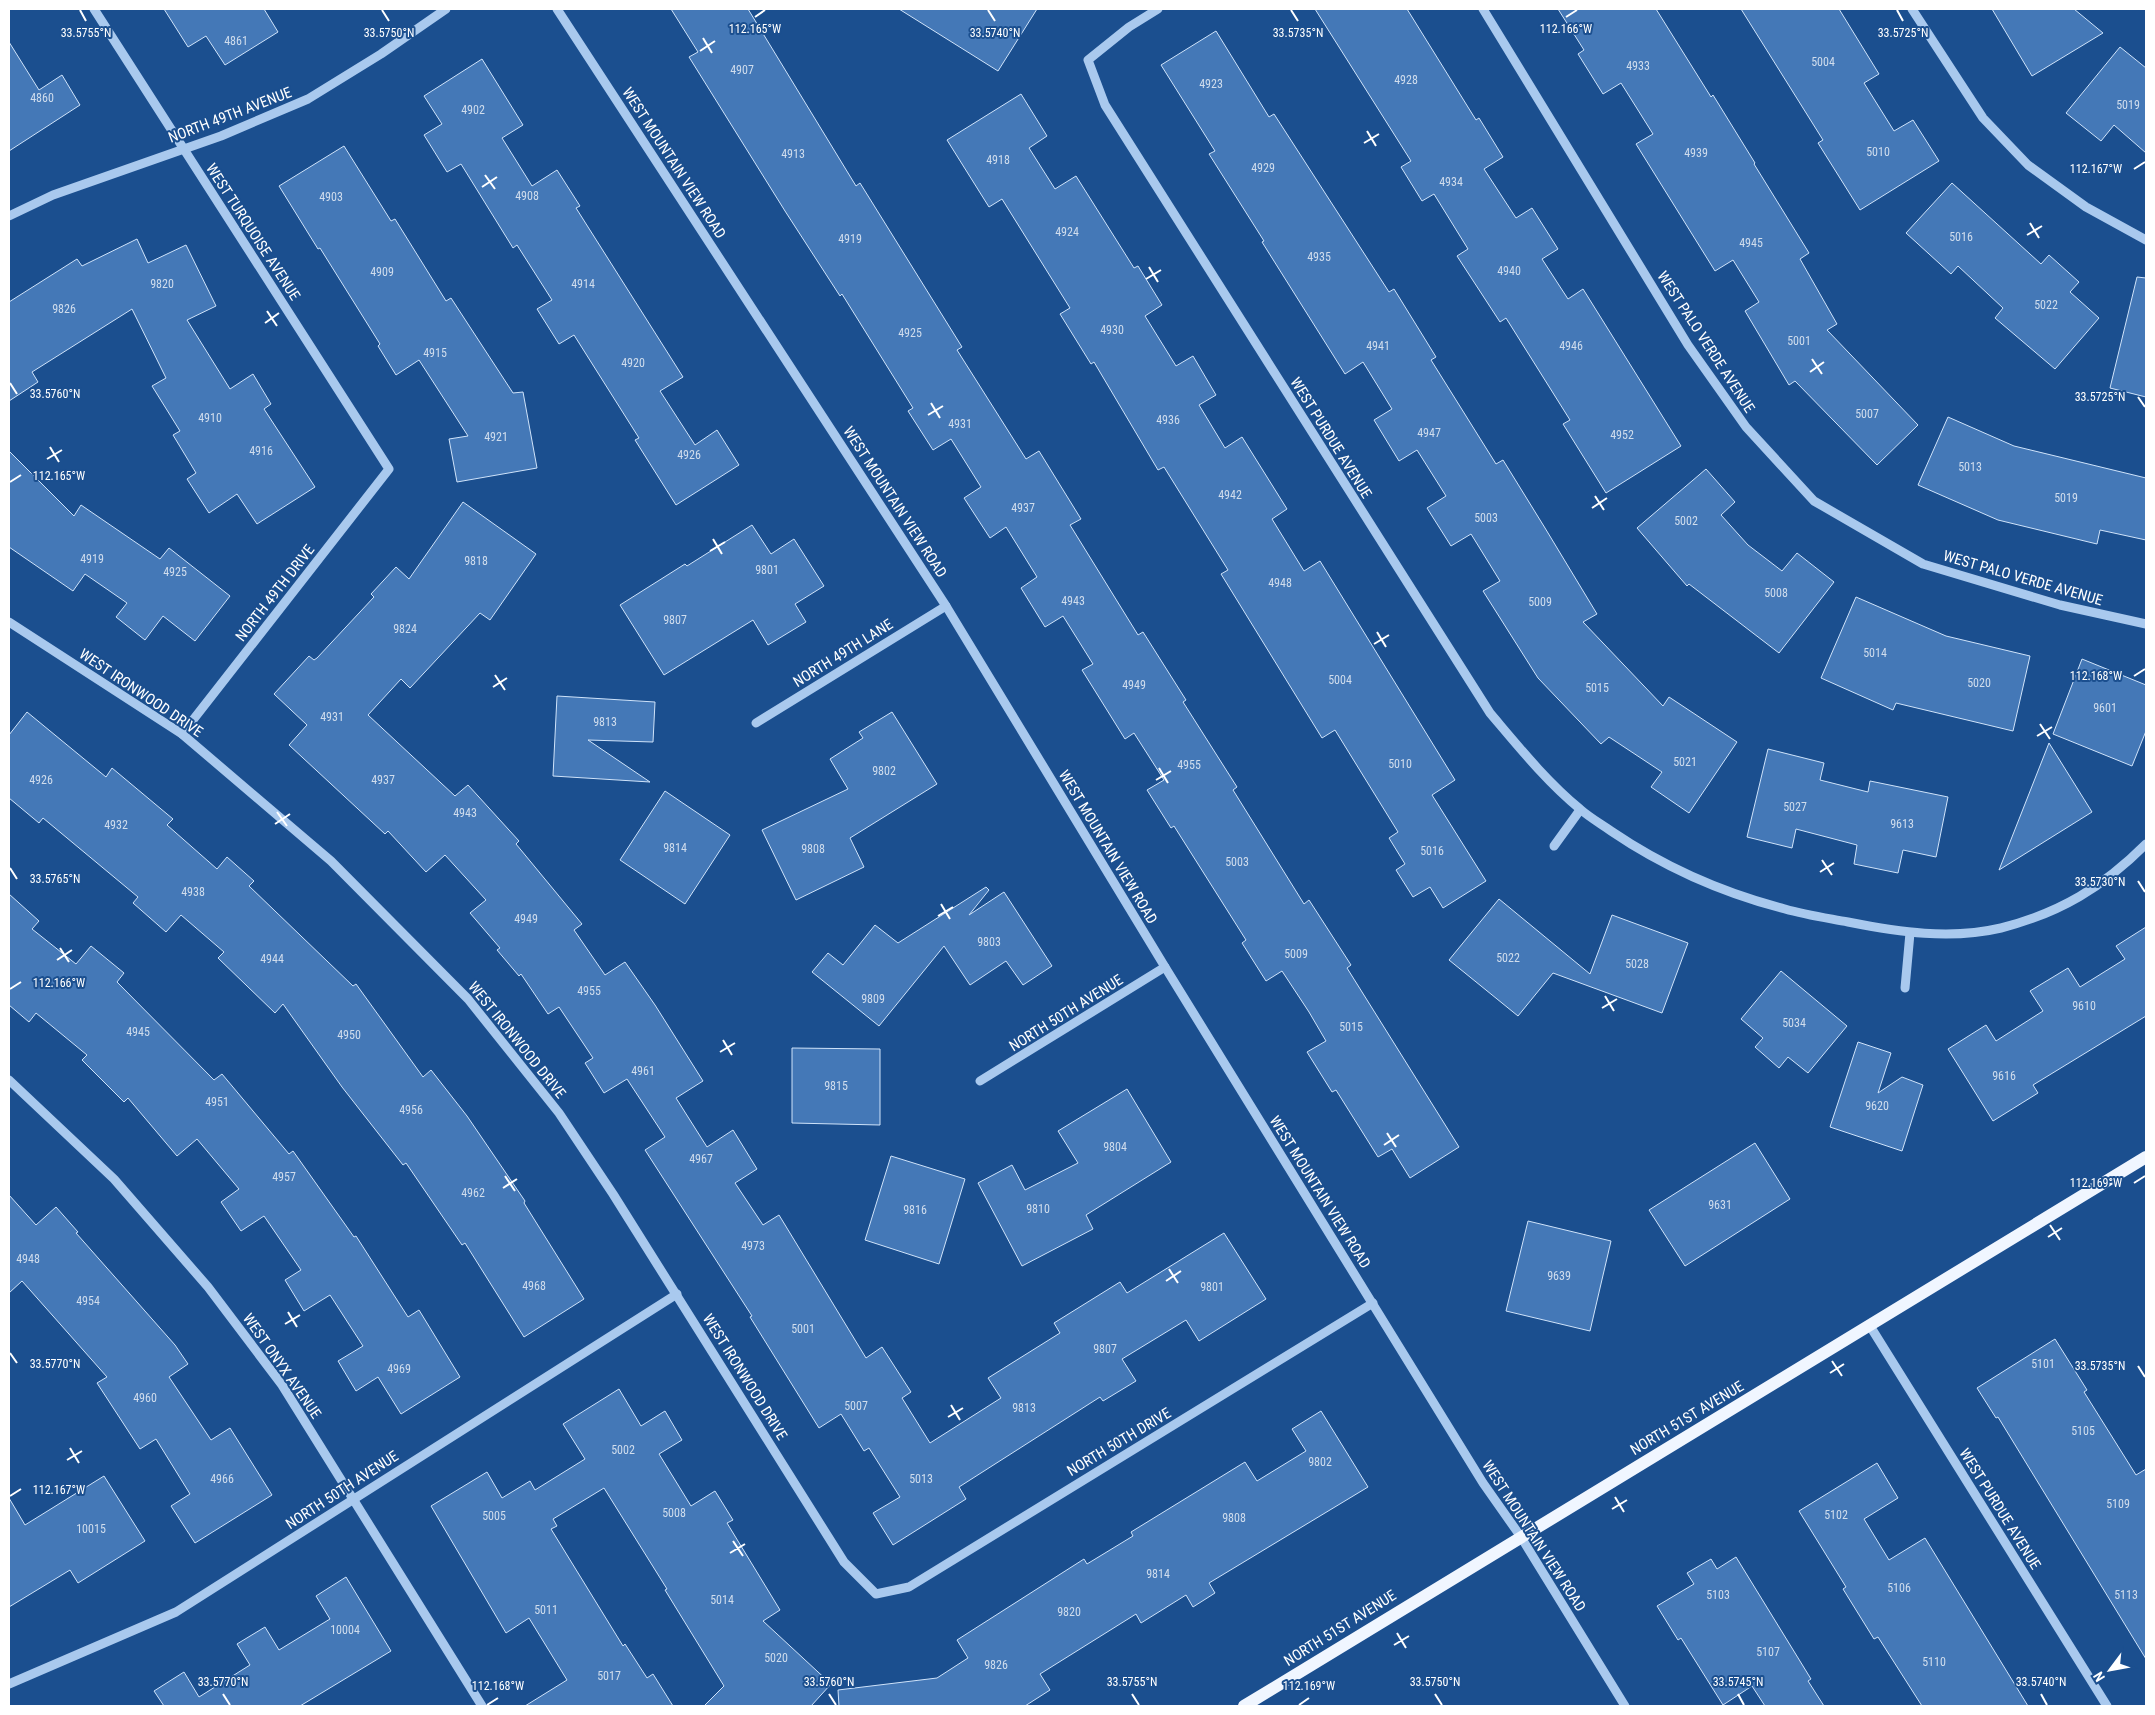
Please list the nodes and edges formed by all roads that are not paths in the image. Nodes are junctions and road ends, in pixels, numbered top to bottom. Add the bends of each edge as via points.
1 (94, 9) edge
2 (446, 9) edge
3 (557, 9) edge
4 (1158, 9) edge
5 (1483, 9) edge
6 (1912, 9) edge
7 (184, 149) junction
8 (9, 216) edge
9 (2146, 240) edge
10 (389, 469) joint
11 (946, 606) junction
12 (9, 622) edge
13 (2146, 624) edge
14 (756, 723) dead end
15 (182, 734) junction
16 (1580, 810) junction
17 (2146, 844) edge
18 (1554, 846) dead end
19 (1910, 933) junction
20 (1165, 967) junction
21 (1905, 988) dead end
22 (980, 1081) dead end
23 (11, 1085) edge
24 (2146, 1157) edge
25 (677, 1294) junction
26 (1373, 1303) junction
27 (1870, 1326) junction
28 (354, 1499) junction
29 (1521, 1537) junction
30 (876, 1594) joint
31 (9, 1684) edge
32 (482, 1706) edge
33 (1244, 1706) edge
34 (1625, 1706) edge
35 (2107, 1706) edge

1 - 7 street, WEST TURQUOISE AVENUE
2 - 7 street, NORTH 49TH AVENUE via 308,99
3 - 11 street, WEST MOUNTAIN VIEW ROAD
4 - 16 street, WEST PURDUE AVENUE via 1129,27 1088,60 1105,104 1490,713
5 - 13 street, WEST PALO VERDE AVENUE via 1688,345 1746,427 1814,501 1923,564 2060,605
6 - 9 street via 1983,118 2028,165 2086,207
7 - 8 street, NORTH 49TH AVENUE via 53,195
7 - 10 street, WEST TURQUOISE AVENUE
10 - 15 street, NORTH 49TH DRIVE
11 - 14 street, NORTH 49TH LANE
11 - 20 street, WEST MOUNTAIN VIEW ROAD
12 - 15 street, WEST IRONWOOD DRIVE
15 - 25 street, WEST IRONWOOD DRIVE via 332,861 468,999 559,1113
16 - 18 street
16 - 19 street, WEST PURDUE AVENUE via 1635,847 1696,879 1785,910
17 - 19 street via 2122,869 2086,894 2044,915 2000,928 1952,934
19 - 21 street
20 - 22 street, NORTH 50TH AVENUE
20 - 26 street, WEST MOUNTAIN VIEW ROAD
23 - 28 street, WEST ONYX AVENUE via 114,1179 208,1287 282,1385
24 - 27 main road, NORTH 51ST AVENUE
25 - 28 street, NORTH 50TH AVENUE
25 - 30 street, WEST IRONWOOD DRIVE via 844,1562
26 - 29 street, WEST MOUNTAIN VIEW ROAD via 1483,1483
26 - 30 street, NORTH 50TH DRIVE via 909,1587
27 - 29 main road, NORTH 51ST AVENUE
27 - 35 street, WEST PURDUE AVENUE
28 - 31 street, NORTH 50TH AVENUE via 176,1612
28 - 32 street, WEST ONYX AVENUE
29 - 33 main road, NORTH 51ST AVENUE
29 - 34 street, WEST MOUNTAIN VIEW ROAD

